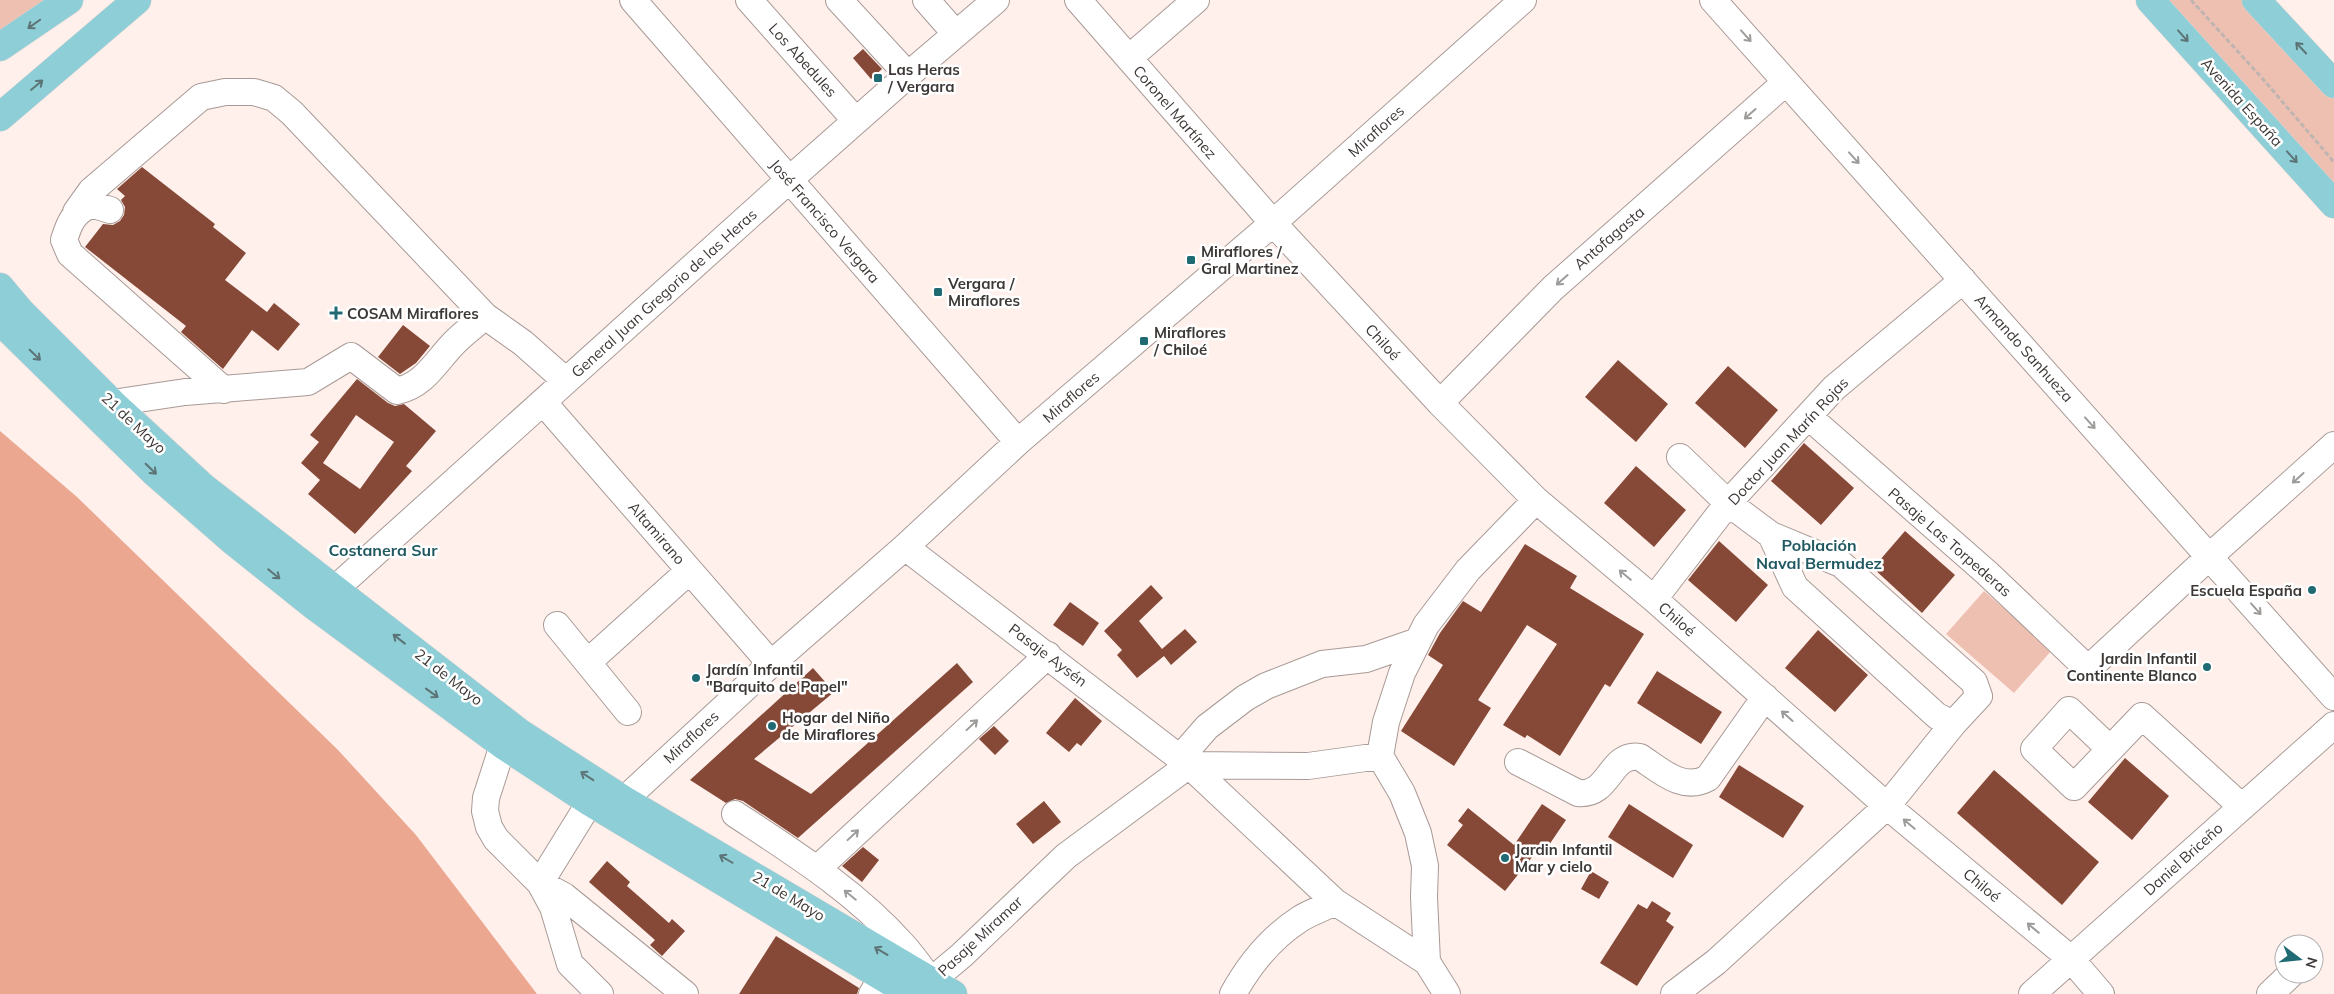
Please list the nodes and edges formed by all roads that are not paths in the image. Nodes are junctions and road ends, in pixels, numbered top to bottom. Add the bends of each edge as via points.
1 (137, 0) edge
2 (749, 0) edge
3 (839, 0) edge
4 (926, 0) edge
5 (996, 0) edge
6 (1078, 0) edge
7 (1196, 0) edge
8 (1523, 0) edge
9 (1713, 0) edge
10 (2150, 0) edge
11 (2265, 3) edge
12 (63, 4) edge
13 (644, 4) edge
14 (956, 34) junction
15 (0, 47) edge
16 (82, 47) junction
17 (1129, 58) junction
18 (908, 75) junction
19 (1786, 82) junction
20 (2334, 84) edge
21 (0, 117) edge
22 (856, 121) junction
23 (790, 180) junction
24 (2334, 204) edge
25 (110, 210) dead end
26 (76, 212) junction
27 (1273, 223) junction
28 (1963, 280) junction
29 (0, 287) edge
30 (485, 316) junction
31 (0, 321) edge
32 (566, 382) junction
33 (224, 390) junction
34 (543, 402) junction
35 (112, 403) junction
36 (1440, 403) junction
37 (1809, 417) junction
38 (1018, 442) junction
39 (2334, 445) edge
40 (1680, 457) dead end
41 (1536, 500) junction
42 (1728, 503) junction
43 (1771, 535) junction
44 (905, 547) junction
45 (2209, 557) junction
46 (689, 570) junction
47 (335, 589) junction
48 (1654, 599) junction
49 (557, 625) dead end
50 (1418, 641) junction
51 (1048, 655) junction
52 (588, 662) junction
53 (770, 664) junction
54 (2334, 697) edge
55 (1765, 698) junction
56 (628, 712) dead end
57 (1953, 724) junction
58 (2334, 725) edge
59 (503, 745) junction
60 (2110, 748) dead end
61 (1380, 756) junction
62 (1185, 761) junction
63 (1518, 762) dead end
64 (624, 800) junction
65 (590, 802) junction
66 (1887, 806) junction
67 (2242, 807) junction
68 (735, 814) dead end
69 (818, 868) junction
70 (540, 883) junction
71 (1335, 902) junction
72 (2071, 959) junction
73 (1427, 962) junction
74 (2280, 984) edge
75 (877, 986) edge
76 (931, 990) edge
77 (600, 994) edge
78 (685, 994) edge
79 (1233, 994) edge
80 (1447, 994) edge
81 (1674, 994) edge
82 (2032, 994) edge
83 (2102, 994) edge
84 (2270, 994) edge

1 - 16 main road
2 - 22 street, Los Abedules
3 - 18 street
4 - 14 street
5 - 14 street, General Juan Gregorio de las Heras
6 - 17 street, Coronel Martínez
7 - 17 street
8 - 27 street, Miraflores
9 -> 19 street, Armando Sanhueza
10 -> 24 main road, Avenida España
20 -> 11 main road
12 -> 15 main road
12 - 16 main road via 83,23
13 - 23 street, José Francisco Vergara
14 - 18 street, General Juan Gregorio de las Heras
21 -> 16 main road
17 - 27 street, Coronel Martínez
18 - 22 street, General Juan Gregorio de las Heras
19 -> 28 street, Armando Sanhueza
19 -> 36 street, Antofagasta via 1553,288
22 - 23 street, General Juan Gregorio de las Heras
23 - 32 street, General Juan Gregorio de las Heras
23 - 38 street, José Francisco Vergara
25 - 26 street via 91,204
26 - 30 street via 91,191 201,97 225,92 254,92 274,98 292,113
26 - 33 street via 64,240 70,254
27 - 36 street, Chiloé
27 - 38 street, Miraflores
28 - 37 street, Doctor Juan Marín Rojas via 1834,388
28 -> 45 street, Armando Sanhueza
29 - 35 main road, 21 de Mayo
30 - 32 street via 523,343
30 - 33 street via 454,343 427,376 408,389 397,391 351,356 308,382
31 -> 59 main road, 21 de Mayo via 154,472 233,541 313,605
32 - 34 street, General Juan Gregorio de las Heras
33 - 35 street via 184,392
34 - 46 street, Altamirano
34 - 47 street, General Juan Gregorio de las Heras
35 - 47 main road, 21 de Mayo via 203,487
36 - 41 street, Chiloé
37 - 42 street, Doctor Juan Marín Rojas
37 - 45 street, Pasaje Las Torpederas via 1988,573 2088,669
38 - 44 street, Miraflores
39 -> 45 street
40 - 42 street
48 -> 41 street, Chiloé
41 - 50 street via 1468,570
42 - 43 street
42 - 48 street, Doctor Juan Marín Rojas
43 - 57 street via 1795,587 1937,716
43 - 57 street via 1841,564 1974,682 1979,696
44 - 51 street, Pasaje Aysén
44 - 53 street, Miraflores
45 -> 54 street, Armando Sanhueza
46 - 52 street
46 - 53 street, Altamirano
64 -> 47 main road, 21 de Mayo via 520,733
48 - 55 street, Chiloé
49 - 52 street
50 - 61 street via 1402,673 1386,722
50 - 62 street, Pasaje Miramar via 1366,659 1322,664 1275,681 1207,727
51 - 62 street, Pasaje Aysén
69 -> 51 street
52 - 56 street
53 - 64 street, Miraflores
55 - 63 street via 1708,778 1695,784 1679,782 1635,756 1619,762 1597,789 1578,793
66 -> 55 street, Chiloé
57 - 66 street
58 - 67 street, Daniel Briceño
59 - 65 main road, 21 de Mayo
59 - 70 street via 486,798 489,827 496,840
60 - 67 street via 2142,716
61 - 62 street via 1308,766
61 - 73 street via 1402,793 1418,833 1425,866
62 - 71 street, Pasaje Aysén
62 - 76 street, Pasaje Miramar via 1066,856 962,955
76 -> 64 main road, 21 de Mayo
65 - 70 street
65 - 75 main road, 21 de Mayo
72 -> 66 street, Chiloé
66 - 81 street via 1716,962
67 - 72 street, Daniel Briceño
68 - 69 street, Pasaje Miramar
76 -> 69 street, Pasaje Miramar via 904,945
70 - 77 street via 553,907 570,964
70 - 78 street via 564,896
71 - 73 street, Pasaje Aysén
71 - 79 street via 1301,919 1274,939
72 - 82 street, Daniel Briceño
72 - 83 street, Chiloé
73 - 80 street
74 - 84 street
75 - 76 main road, 21 de Mayo

